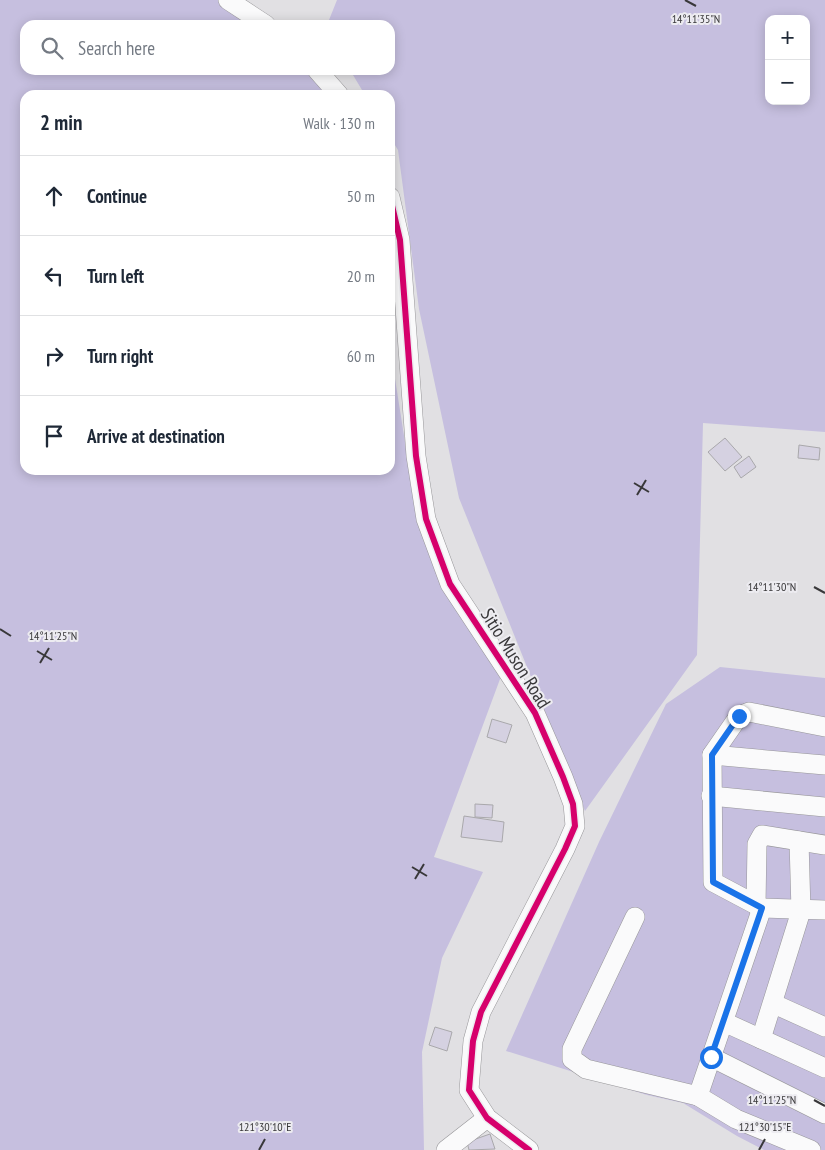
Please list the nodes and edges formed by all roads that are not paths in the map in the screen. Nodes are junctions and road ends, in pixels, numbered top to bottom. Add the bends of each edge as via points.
1 (228, 0) edge
2 (258, 20) edge
3 (321, 75) edge
4 (334, 90) edge
5 (395, 218) edge
6 (825, 727) edge
7 (712, 755) junction
8 (825, 766) edge
9 (711, 796) junction
10 (825, 807) edge
11 (799, 841) junction
12 (825, 845) edge
13 (759, 906) junction
14 (825, 910) edge
15 (802, 911) junction
16 (635, 917) dead end
17 (774, 1004) junction
18 (724, 1022) junction
19 (825, 1027) edge
20 (761, 1039) junction
21 (711, 1057) junction
22 (825, 1068) edge
23 (698, 1096) junction
24 (825, 1114) edge
25 (487, 1118) junction
26 (446, 1150) edge
27 (529, 1150) edge
28 (811, 1150) edge

1 - 2 street
3 - 4 street
5 - 25 street, Sitio Muson Road via 400,240 416,456 426,519 450,584 534,712 573,804 575,826 481,1012 473,1041 469,1090
6 - 7 street via 748,712 734,721
7 - 8 street
7 - 9 street
9 - 10 street
9 - 13 street via 713,882
11 - 12 street
11 - 13 street via 762,835 758,838
11 - 15 street
13 - 15 street
13 - 18 street
14 - 15 street
15 - 17 street
16 - 23 street via 572,1049 572,1059 586,1068
17 - 19 street
17 - 20 street
18 - 20 street
18 - 21 street
20 - 22 street
21 - 23 street
21 - 24 street
23 - 28 street via 736,1119
25 - 26 street
25 - 27 street, Sitio Muson Road

